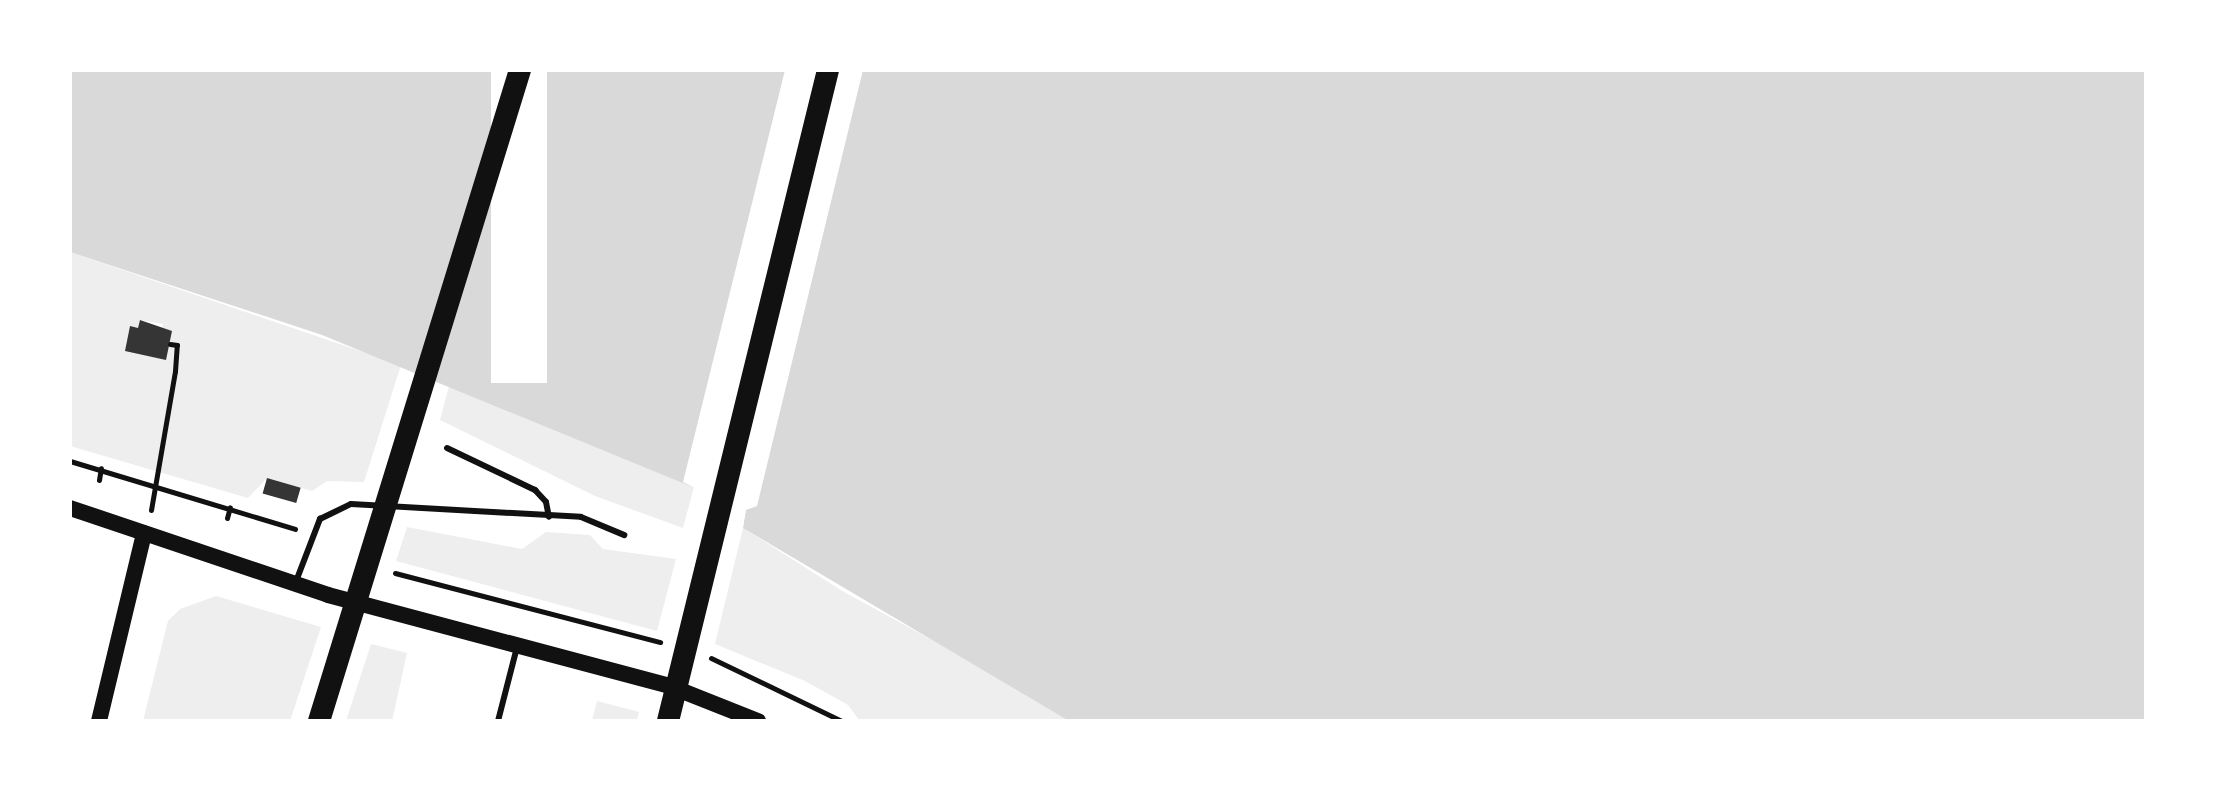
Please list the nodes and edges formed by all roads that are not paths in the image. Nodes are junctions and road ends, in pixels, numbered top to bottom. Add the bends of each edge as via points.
1 (520, 70) edge
2 (828, 70) edge
3 (447, 448) dead end
4 (70, 508) edge
5 (549, 517) junction
6 (144, 533) junction
7 (624, 535) dead end
8 (295, 584) junction
9 (517, 646) junction
10 (99, 721) edge
11 (319, 721) edge
12 (498, 721) edge
13 (668, 721) edge
14 (758, 721) edge

1 - 11 highway
2 - 13 highway
3 - 5 lane via 535,490 546,502
4 - 6 main road
5 - 7 lane via 594,520
5 - 8 lane via 341,505 320,519
6 - 8 main road
6 - 10 main road
8 - 9 main road
9 - 12 lane
9 - 14 main road via 667,685

